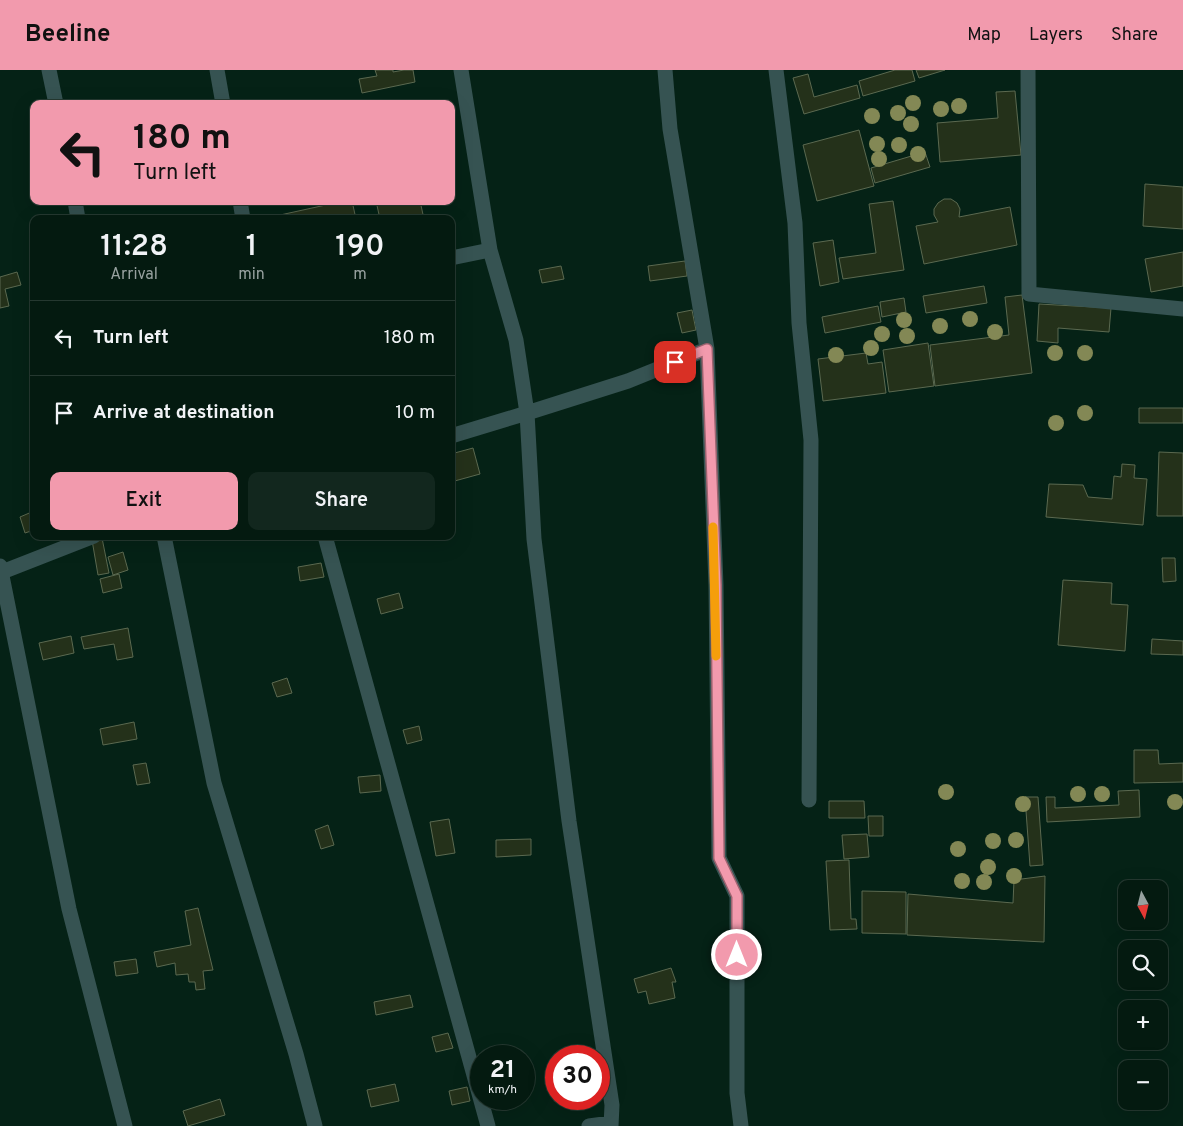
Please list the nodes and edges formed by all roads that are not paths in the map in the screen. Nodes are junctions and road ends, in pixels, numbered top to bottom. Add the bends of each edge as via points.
1 (49, 70) edge
2 (216, 70) edge
3 (461, 70) edge
4 (665, 70) edge
5 (776, 70) edge
6 (1028, 70) edge
7 (55, 100) edge
8 (221, 100) edge
9 (490, 250) junction
10 (455, 257) edge
11 (1183, 309) edge
12 (707, 349) junction
13 (527, 414) junction
14 (455, 435) edge
15 (83, 540) edge
16 (165, 540) edge
17 (326, 540) edge
18 (1, 569) edge
19 (809, 800) dead end
20 (611, 1124) edge
21 (125, 1126) edge
22 (316, 1126) edge
23 (488, 1126) edge
24 (589, 1126) edge
25 (741, 1126) edge

1 - 7 street
2 - 8 street
3 - 9 street
4 - 12 street via 670,129
5 - 19 street via 795,223 799,323 811,440
6 - 11 street via 1029,294
9 - 10 street
9 - 13 street via 516,340
12 - 13 street via 628,381
12 - 25 street via 716,585 719,858 737,896 737,1093
13 - 14 street
13 - 20 street via 534,539 569,821 612,1105
15 - 18 street
16 - 22 street via 214,783
17 - 23 street
18 - 21 street via 69,909
20 - 24 street

